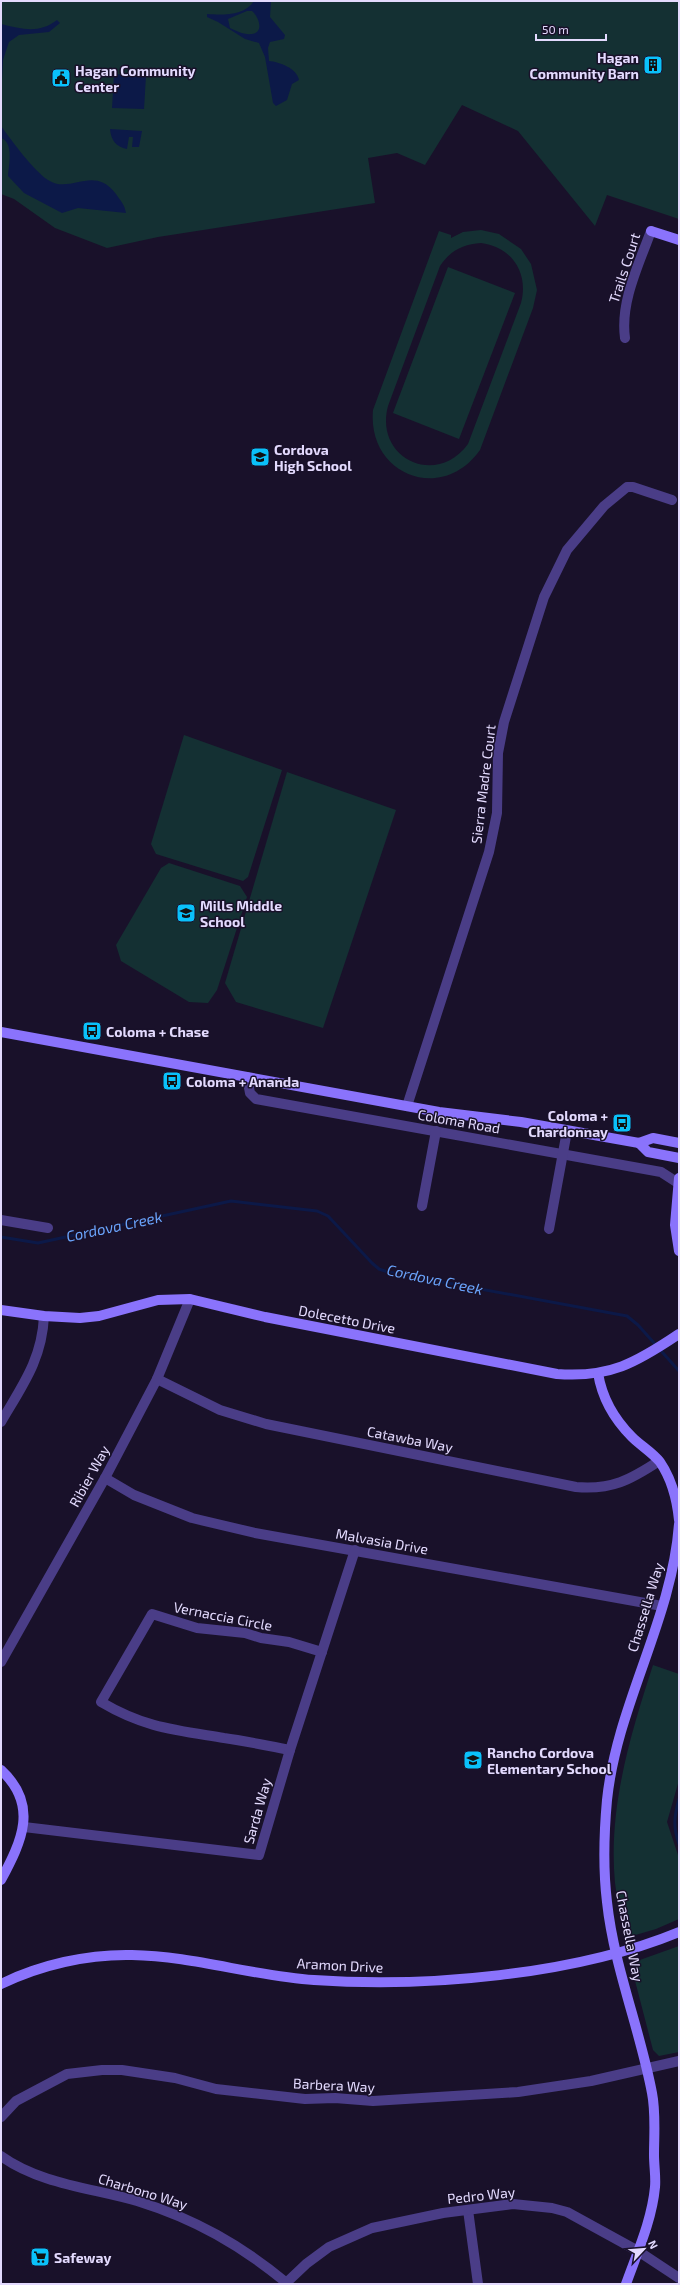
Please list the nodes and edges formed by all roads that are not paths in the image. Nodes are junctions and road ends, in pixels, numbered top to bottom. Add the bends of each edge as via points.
1 (679, 240) edge
2 (625, 338) dead end
3 (672, 500) dead end
4 (1, 1032) edge
5 (247, 1077) junction
6 (407, 1106) junction
7 (567, 1131) junction
8 (436, 1132) junction
9 (657, 1139) junction
10 (639, 1143) junction
11 (679, 1143) edge
12 (679, 1153) edge
13 (563, 1154) junction
14 (679, 1158) edge
15 (678, 1180) edge
16 (422, 1206) dead end
17 (1, 1220) edge
18 (48, 1228) dead end
19 (549, 1229) dead end
20 (679, 1251) edge
21 (190, 1299) junction
22 (1, 1310) edge
23 (44, 1316) junction
24 (679, 1334) edge
25 (598, 1373) junction
26 (157, 1379) junction
27 (1, 1422) edge
28 (659, 1461) junction
29 (105, 1478) junction
30 (679, 1520) edge
31 (679, 1524) edge
32 (355, 1550) junction
33 (662, 1606) junction
34 (322, 1652) junction
35 (1, 1662) edge
36 (290, 1750) junction
37 (1, 1770) edge
38 (24, 1827) junction
39 (1, 1880) edge
40 (679, 1932) edge
41 (617, 1953) junction
42 (1, 1984) edge
43 (679, 2061) edge
44 (646, 2068) junction
45 (1, 2117) edge
46 (1, 2156) edge
47 (468, 2210) junction
48 (638, 2251) junction
49 (679, 2278) edge
50 (287, 2283) edge
51 (478, 2284) edge
52 (626, 2284) edge

1 - 2 street, Trails Court via 651,231 625,307
3 - 6 street, Sierra Madre Court via 633,486 627,487 604,506 567,550 544,597 504,722 498,753 497,813 489,852
4 - 5 street, Coloma Road
5 - 6 street, Coloma Road
5 - 8 street, Coloma Road via 250,1093 256,1100
6 - 7 street, Coloma Road
7 - 10 street, Coloma Road
7 - 13 street
8 - 13 street, Coloma Road
8 - 16 street
9 - 10 street, Coloma Road
9 - 11 street, Coloma Road
9 - 12 street
10 - 14 street, Coloma Road via 648,1152
13 - 15 street, Coloma Road via 660,1172
13 - 19 street
15 - 20 street via 675,1225
17 - 18 street
21 - 23 street, Dolecetto Drive via 158,1300 99,1316
21 - 25 street, Dolecetto Drive via 264,1317 557,1374
21 - 26 street, Ribier Way
22 - 23 street, Dolecetto Drive
23 - 27 street via 38,1356
24 - 25 street, Dolecetto Drive via 657,1349 618,1369
25 - 28 street via 603,1396 613,1413 632,1437
26 - 28 street, Catawba Way via 220,1410 266,1424 576,1487 606,1487 620,1483
26 - 29 street, Ribier Way
28 - 30 street via 673,1491
29 - 32 street, Malvasia Drive via 134,1494 192,1518 255,1534
29 - 35 street, Ribier Way
31 - 33 street, Chassella Way via 674,1561
32 - 33 street, Malvasia Drive
32 - 34 street, Sarda Way
33 - 41 street, Chassella Way via 622,1726 612,1765 607,1800 607,1903
34 - 36 street, Sarda Way
34 - 36 street, Vernaccia Circle via 245,1633 197,1628 152,1614 101,1702 125,1716 148,1724
36 - 38 street, Sarda Way via 259,1855
37 - 38 street via 22,1798
38 - 39 street
40 - 41 street, Aramon Drive
41 - 42 street, Aramon Drive via 492,1976 376,1982 313,1980 163,1957 131,1955 62,1962
41 - 44 street, Chassella Way
43 - 44 street, Barbera Way
44 - 45 street, Barbera Way via 591,2081 518,2092 372,2102 335,2098 306,2099 216,2089 175,2078 122,2070 102,2070 67,2074 16,2101
44 - 48 street, Chassella Way via 652,2094 655,2186 647,2225
46 - 50 street, Charbono Way via 45,2178 135,2201 189,2220 250,2254
47 - 48 street, Pedro Way via 489,2205 513,2204 552,2208 578,2218
47 - 50 street, Pedro Way via 381,2225 354,2234 313,2258
47 - 51 street
48 - 49 street, Pedro Way
48 - 52 street, Chassella Way

